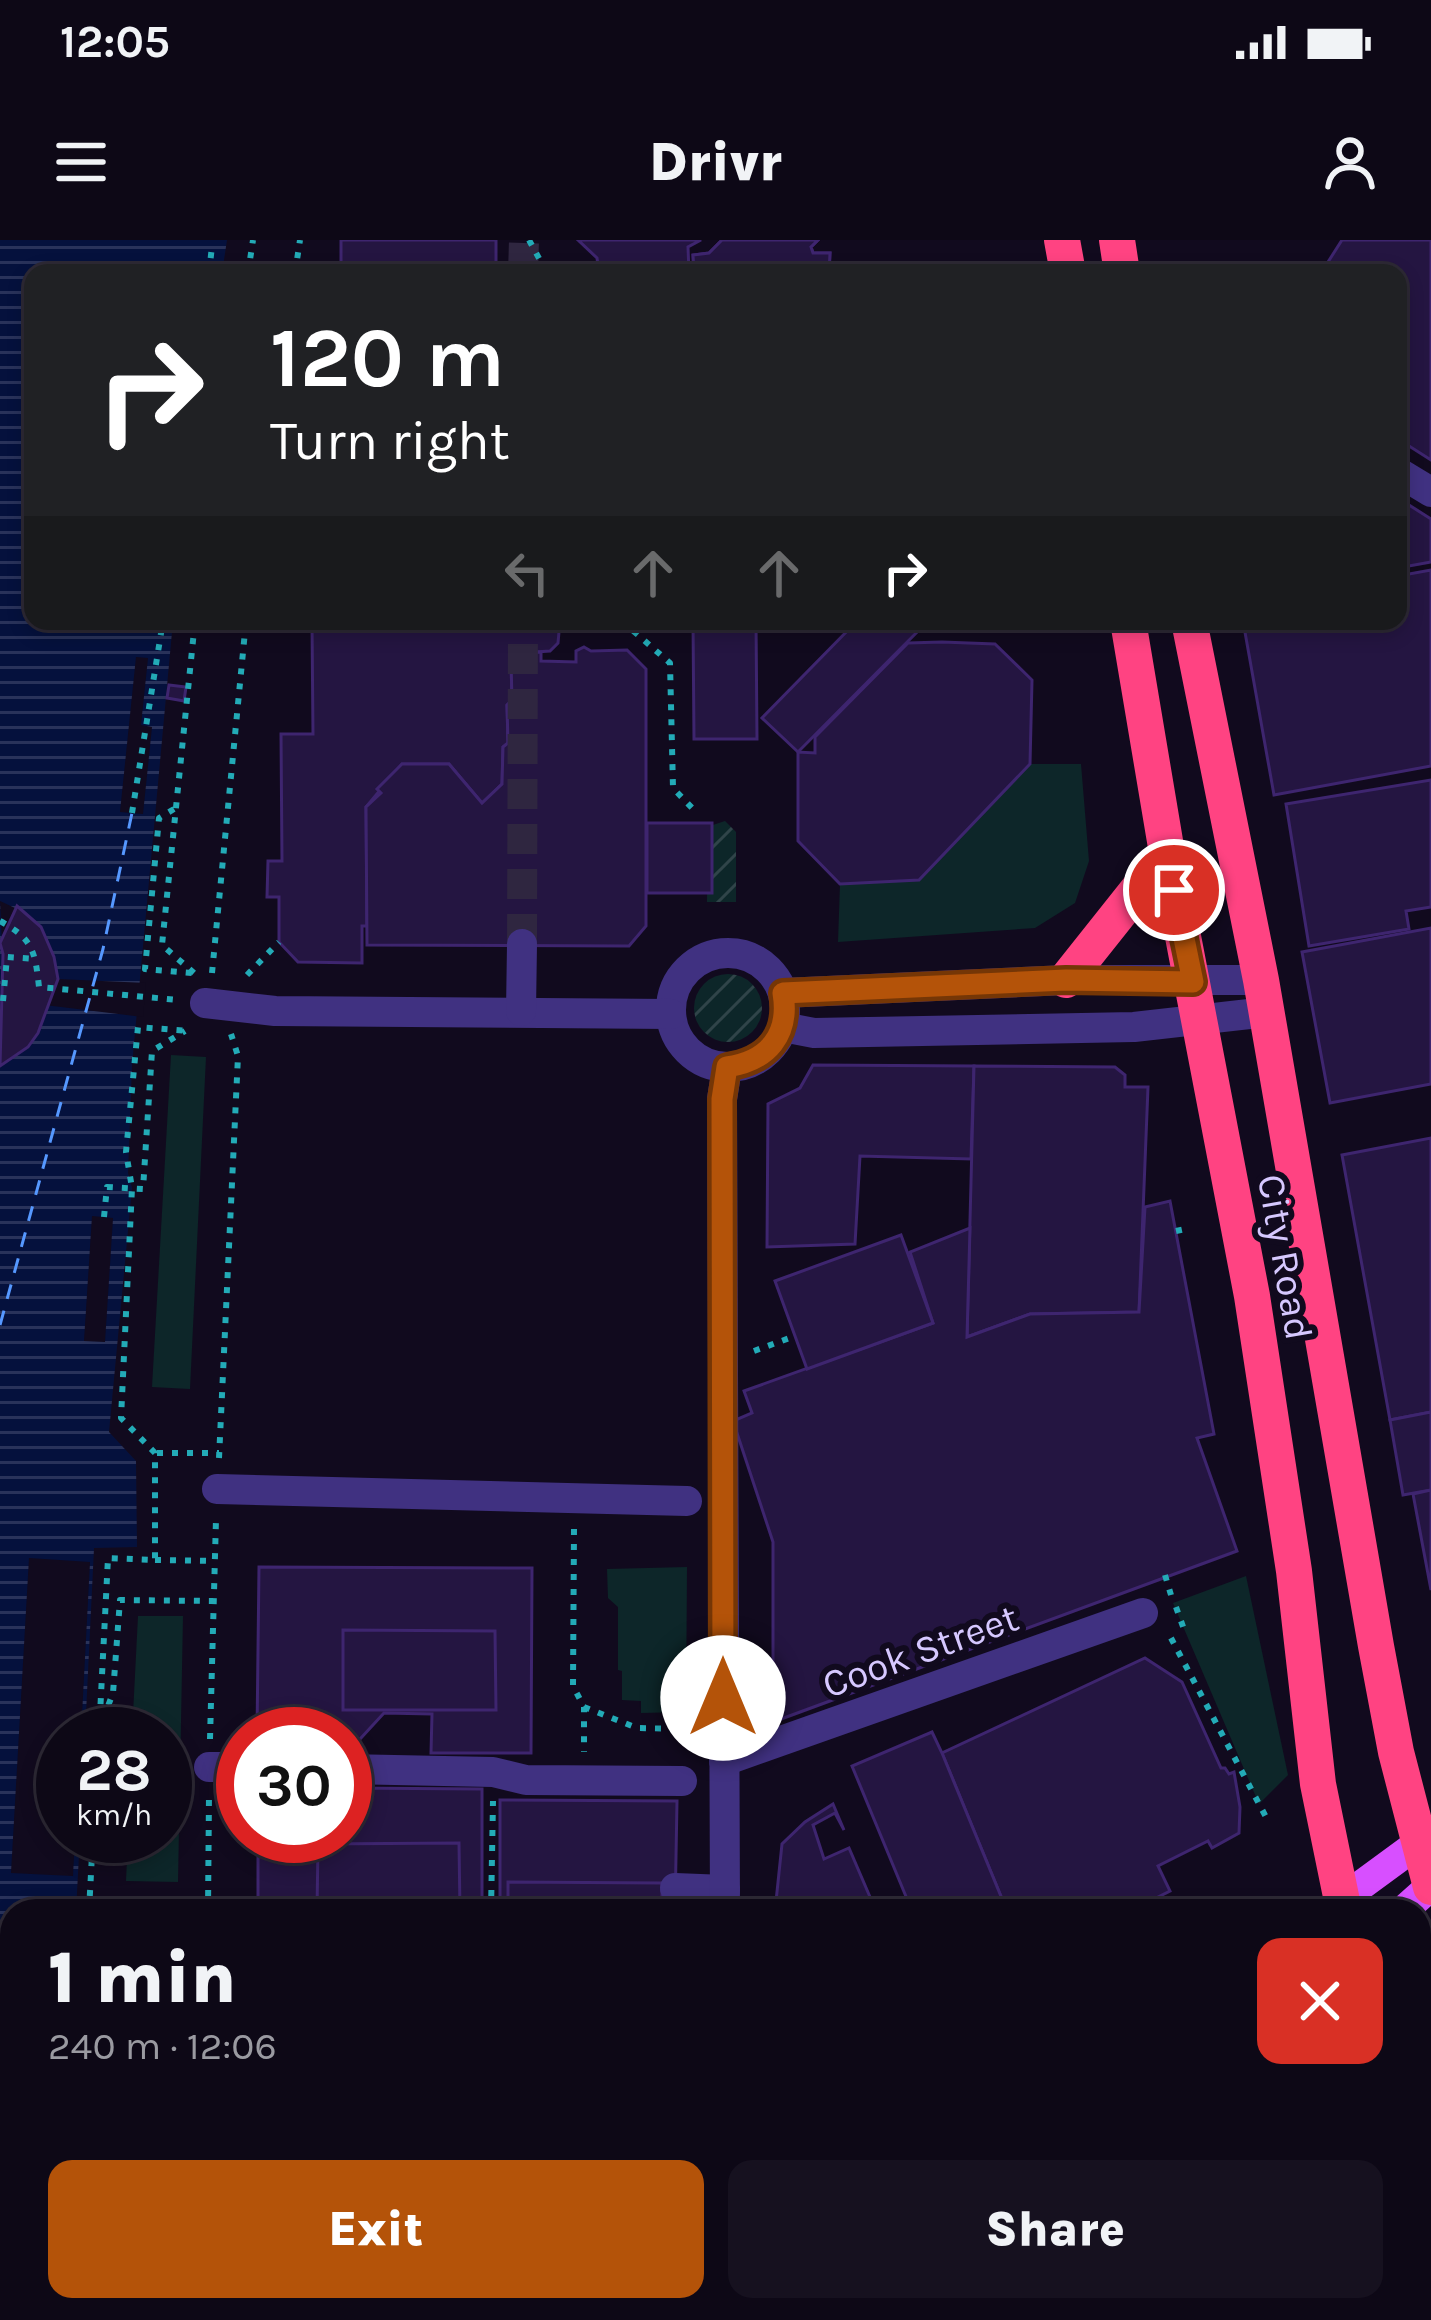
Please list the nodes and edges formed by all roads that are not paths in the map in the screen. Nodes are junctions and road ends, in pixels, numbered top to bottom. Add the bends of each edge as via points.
1 (1130, 630) edge
2 (1191, 630) edge
3 (1167, 853) junction
4 (522, 944) tunnel mouth
5 (1066, 980) junction
6 (1012, 982) junction
7 (1193, 982) junction
8 (946, 985) junction
9 (208, 989) road end
10 (783, 993) junction
11 (1264, 996) junction
12 (520, 1011) junction
13 (671, 1014) junction
14 (1201, 1021) junction
15 (783, 1027) junction
16 (1013, 1028) junction
17 (947, 1030) junction
18 (727, 1067) junction
19 (217, 1490) dead end
20 (687, 1501) dead end
21 (1143, 1612) dead end
22 (724, 1761) junction
23 (209, 1767) dead end
24 (216, 1767) edge
25 (372, 1770) edge
26 (682, 1781) dead end
27 (1425, 1839) edge
28 (1431, 1886) edge
29 (675, 1888) dead end
30 (716, 1899) edge
31 (724, 1899) edge
32 (1334, 1899) edge
33 (1346, 1899) edge

1 - 3 highway, City Road
2 - 11 highway, City Road
3 - 5 highway
3 - 7 highway, City Road
4 - 12 street
5 - 6 street
5 - 7 street
6 - 8 street
6 - 16 street
7 - 11 street
7 - 14 highway, City Road
8 - 10 street
8 - 17 street
9 - 12 street via 275,1010
10 - 13 street via 749,956 713,955 686,972
10 - 15 street
11 - 14 street
11 - 27 highway, City Road via 1376,1646
12 - 13 street
13 - 18 street via 695,1057
14 - 16 street
14 - 32 highway, City Road via 1294,1571
15 - 17 street
15 - 18 street via 762,1057
16 - 17 street
18 - 22 street
19 - 20 street
21 - 22 street, Cook Street
22 - 31 street
23 - 24 street
25 - 26 street
27 - 28 highway, City Road
27 - 33 main road
29 - 30 street

